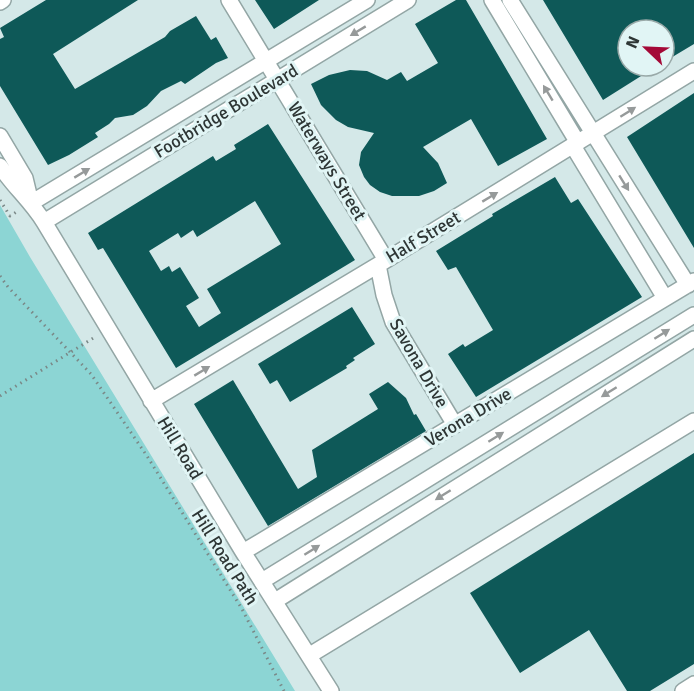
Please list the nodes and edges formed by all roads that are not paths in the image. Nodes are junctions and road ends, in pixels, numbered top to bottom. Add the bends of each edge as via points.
1 (229, 0) edge
2 (367, 0) edge
3 (408, 0) edge
4 (492, 0) edge
5 (510, 0) edge
6 (267, 61) junction
7 (694, 71) edge
8 (278, 79) junction
9 (593, 133) junction
10 (0, 136) edge
11 (575, 144) junction
12 (0, 166) edge
13 (32, 203) junction
14 (44, 222) junction
15 (382, 262) junction
16 (691, 283) edge
17 (665, 298) junction
18 (694, 316) edge
19 (694, 339) edge
20 (152, 401) junction
21 (694, 421) edge
22 (455, 425) junction
23 (472, 451) junction
24 (484, 470) junction
25 (243, 552) junction
26 (262, 581) junction
27 (275, 601) junction
28 (310, 655) junction
29 (694, 684) edge
30 (332, 691) edge
31 (683, 691) edge

1 - 6 street, Waterways Street
2 - 6 street, Footbridge Boulevard
3 -> 8 street, Footbridge Boulevard
11 -> 4 street
5 - 9 street
6 - 8 street, Waterways Street
13 -> 6 street, Footbridge Boulevard
9 -> 7 street, Half Street
8 - 14 street, Footbridge Boulevard
8 - 15 street, Waterways Street
9 - 11 street, Half Street
9 -> 16 street
10 - 13 street, Hill Road via 25,178
15 -> 11 street, Half Street
11 - 17 street
12 - 13 street, Hill Road via 13,186
13 - 14 street, Hill Road
14 - 20 street, Hill Road
20 -> 15 street, Half Street
15 - 22 street, Savona Drive via 384,295 393,322
16 - 17 street, Verona Drive
17 - 22 street, Verona Drive
23 -> 18 street, Verona Drive
19 -> 24 street
20 - 25 street, Hill Road
21 - 28 street
22 - 25 street, Verona Drive
23 - 24 street
26 -> 23 street, Verona Drive
24 -> 27 street
25 - 26 street, Hill Road
26 - 27 street, Hill Road
27 - 28 street, Hill Road
28 - 30 street, Hill Road
29 - 31 street

